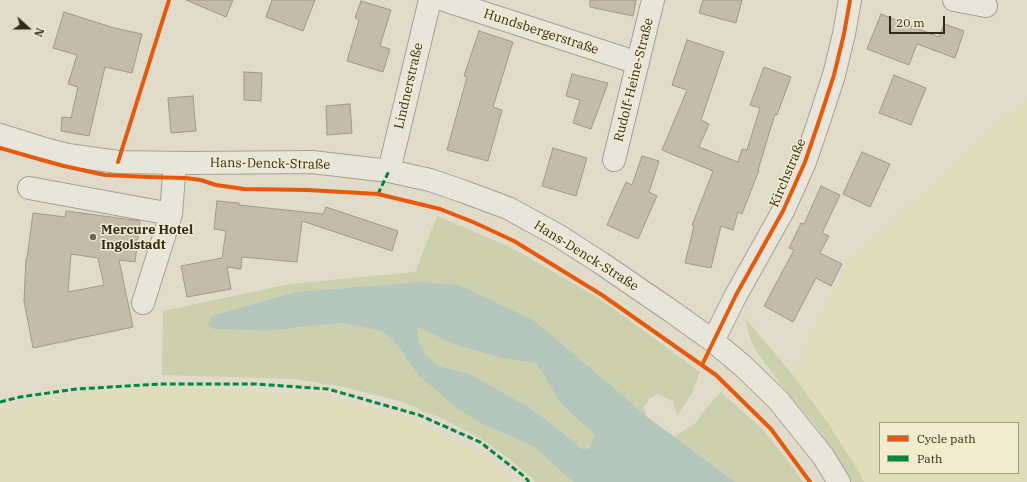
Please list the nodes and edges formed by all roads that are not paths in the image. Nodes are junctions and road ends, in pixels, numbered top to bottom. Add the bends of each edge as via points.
1 (430, 0) edge
2 (444, 0) edge
3 (653, 0) edge
4 (850, 0) edge
5 (954, 0) edge
6 (986, 6) dead end
7 (638, 63) junction
8 (0, 135) edge
9 (614, 160) dead end
10 (175, 163) junction
11 (389, 171) junction
12 (29, 188) dead end
13 (171, 214) junction
14 (143, 303) dead end
15 (713, 341) junction
16 (839, 482) edge

1 - 11 street, Lindnerstraße
2 - 7 street, Hundsbergerstraße
3 - 7 street, Rudolf-Heine-Straße
4 - 15 street, Kirchstraße via 834,75 805,162 783,211
5 - 6 street
7 - 9 street, Rudolf-Heine-Straße
8 - 10 street, Hans-Denck-Straße via 68,154 118,162
10 - 11 street, Hans-Denck-Straße via 312,162
10 - 13 street
11 - 15 street, Hans-Denck-Straße via 430,180 508,208 595,259
12 - 13 street
13 - 14 street
15 - 16 street, Hans-Denck-Straße via 778,400 823,456

